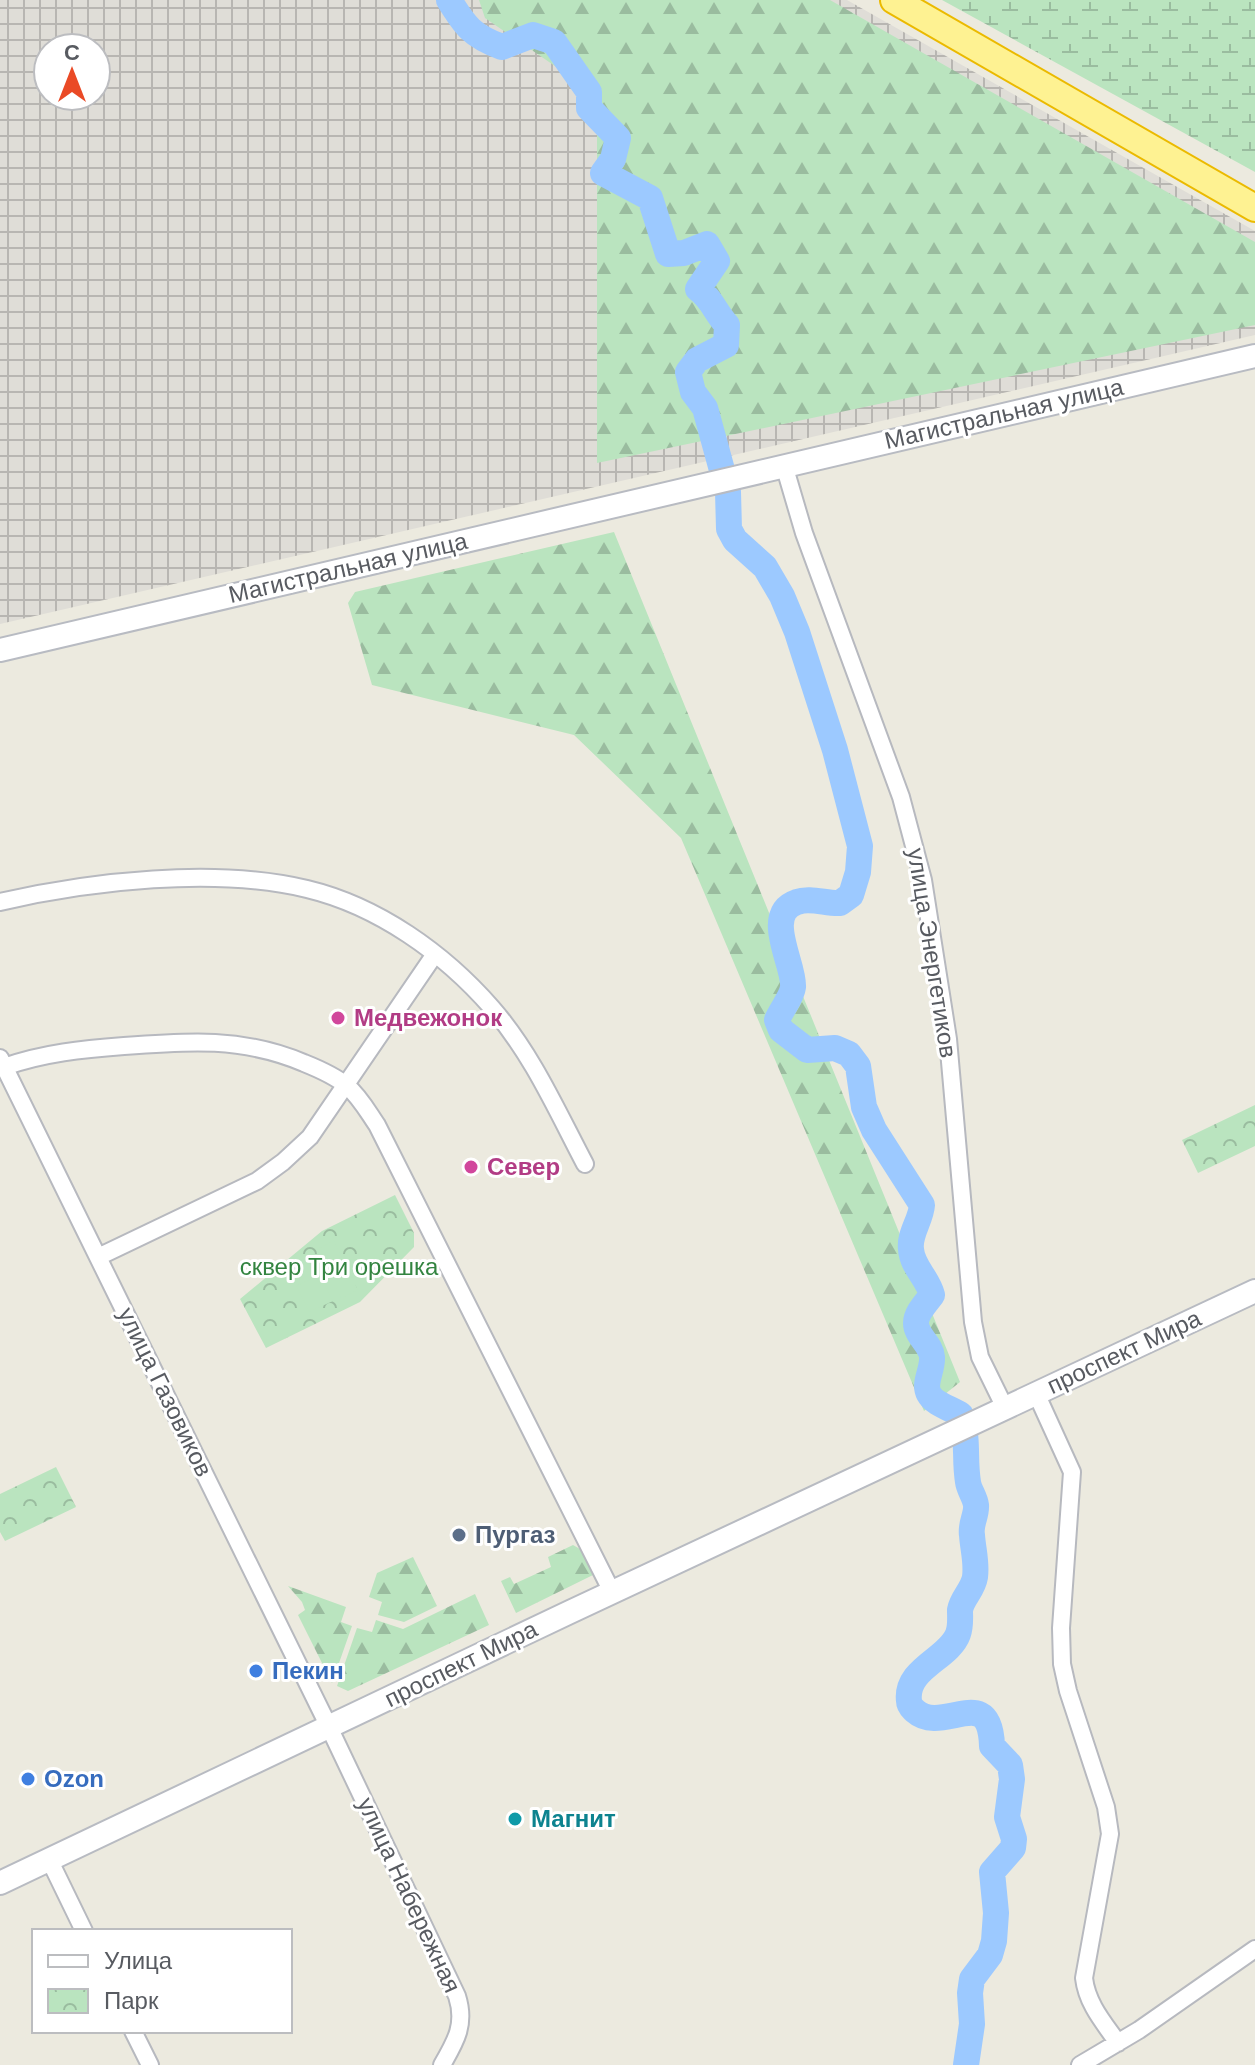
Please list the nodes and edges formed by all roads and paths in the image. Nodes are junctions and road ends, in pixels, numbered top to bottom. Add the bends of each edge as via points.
1 (894, 0) edge
2 (1255, 208) edge
3 (1255, 356) edge
4 (784, 465) junction
5 (0, 650) edge
6 (0, 902) edge
7 (435, 954) junction
8 (2, 1062) edge
9 (347, 1086) junction
10 (585, 1164) dead end
11 (98, 1257) junction
12 (1255, 1291) edge
13 (1036, 1393) junction
14 (999, 1411) junction
15 (612, 1592) junction
16 (329, 1727) junction
17 (49, 1859) junction
18 (0, 1883) edge
19 (83, 1929) edge
20 (1255, 1949) edge
21 (134, 2033) edge
22 (1118, 2043) junction
23 (150, 2065) edge
24 (442, 2065) edge
25 (1080, 2065) edge

1 - 2 highway
3 - 4 main road, Магистральная улица
4 - 5 main road, Магистральная улица
4 - 14 street, улица Энергетиков via 901,797 920,866 947,1028 976,1341
6 - 7 street via 133,881 244,881 305,889 346,902
7 - 9 street
7 - 10 street via 467,981 513,1034
8 - 9 street via 105,1047 222,1042 292,1057
8 - 11 street, улица Газовиков
9 - 11 street via 310,1137 257,1181
9 - 15 street via 377,1125
11 - 16 street, улица Газовиков
12 - 13 main road, проспект Мира
13 - 14 main road, проспект Мира
13 - 22 street via 1072,1472 1062,1664 1110,1834 1084,1978 1089,2001
14 - 15 main road, проспект Мира
15 - 16 main road, проспект Мира
16 - 17 main road, проспект Мира
16 - 24 street, улица Набережная via 462,2010 457,2040
17 - 18 main road, проспект Мира
17 - 19 street
20 - 22 street
21 - 23 street
22 - 25 street

